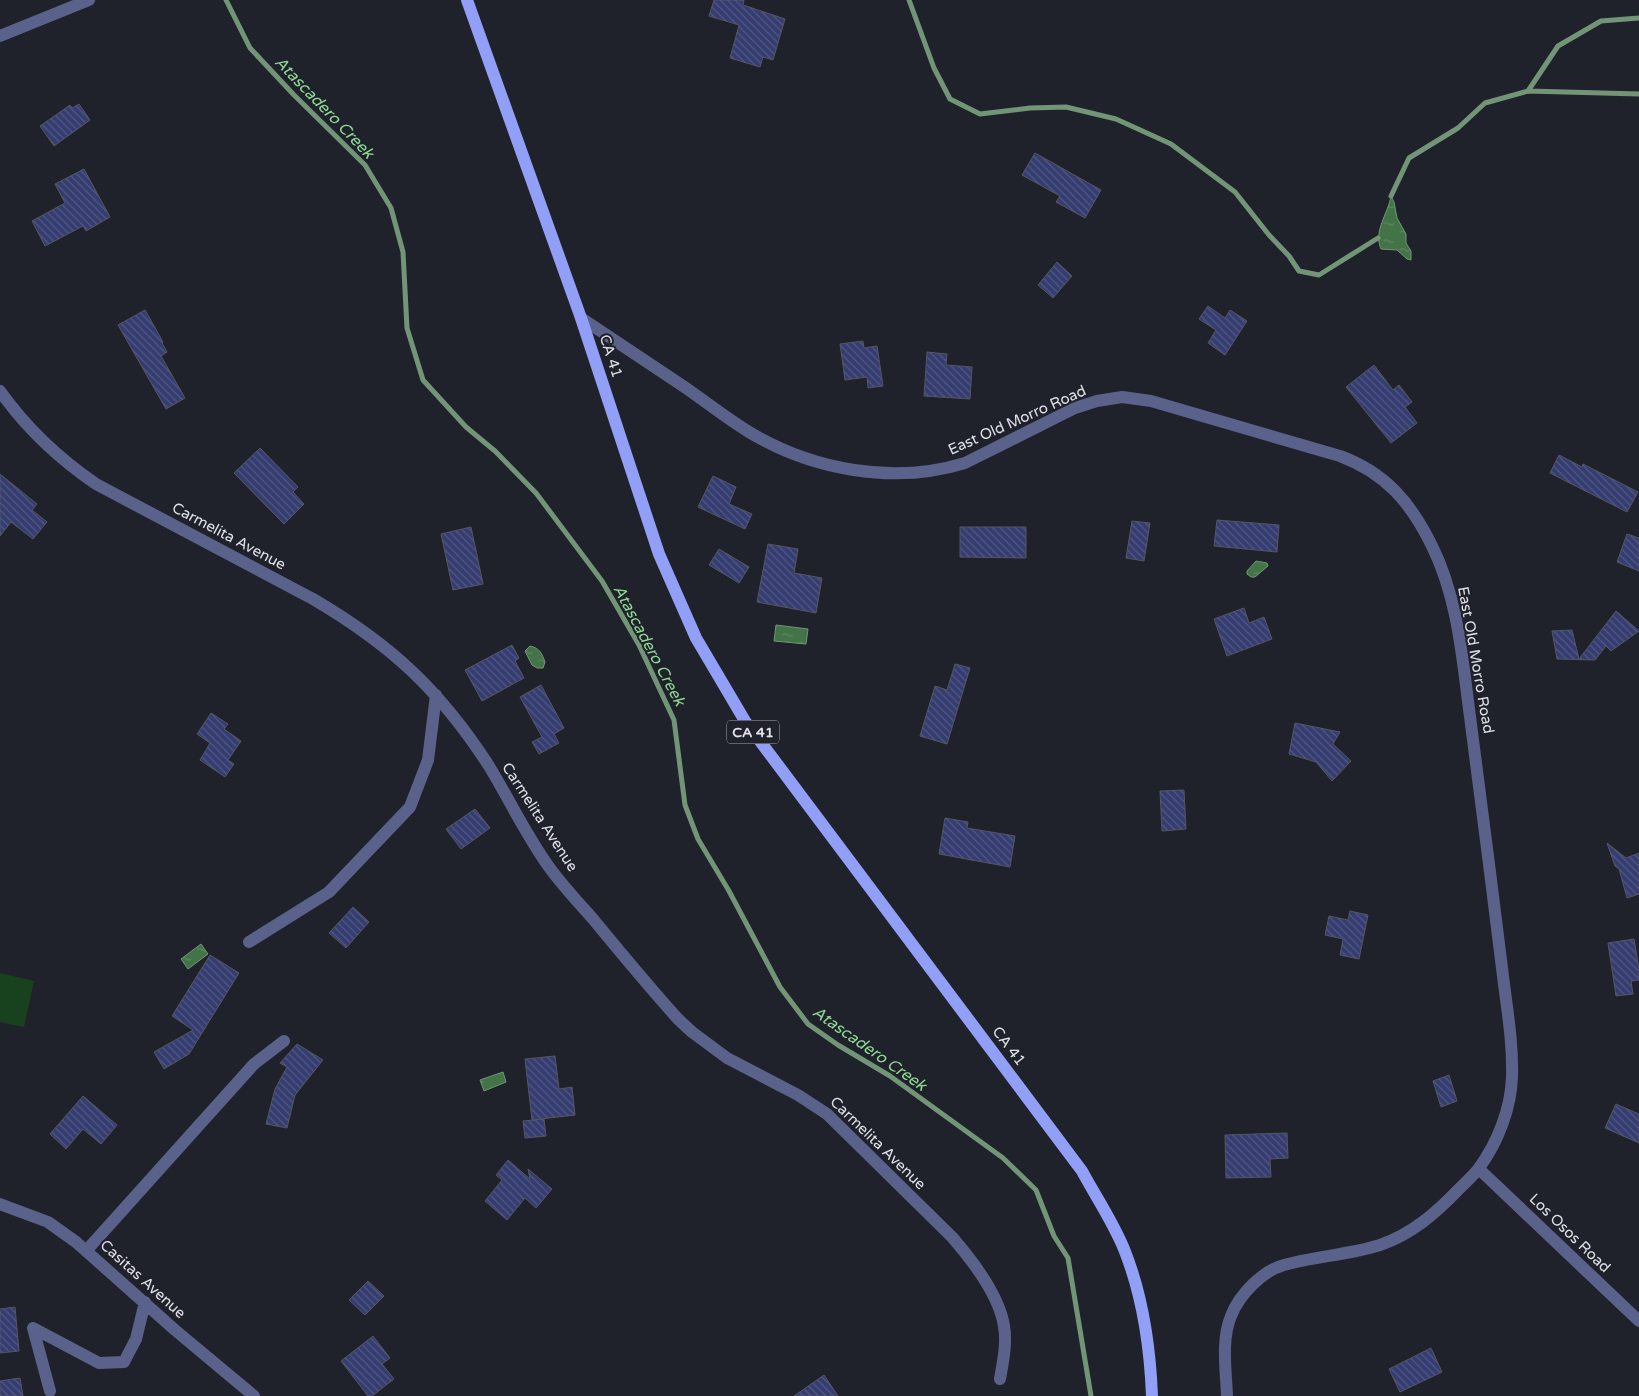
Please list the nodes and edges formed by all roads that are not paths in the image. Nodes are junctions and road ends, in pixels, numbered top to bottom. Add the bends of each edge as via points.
1 (89, 0) edge
2 (467, 0) edge
3 (0, 36) edge
4 (581, 318) junction
5 (0, 391) edge
6 (436, 695) junction
7 (249, 942) dead end
8 (284, 1041) dead end
9 (1479, 1169) junction
10 (0, 1204) edge
11 (86, 1251) junction
12 (145, 1302) junction
13 (1639, 1321) edge
14 (1000, 1379) dead end
15 (50, 1391) dead end
16 (252, 1395) edge
17 (1152, 1396) edge
18 (1227, 1396) edge

1 - 3 street
2 - 4 main road, CA 41 / CA 41
4 - 9 street, East Old Morro Road via 750,432 801,456 848,469 882,474 948,469 1075,408 1122,397 1151,401 1340,456 1379,476 1401,497 1433,548 1452,602 1465,679 1508,1017 1512,1079 1497,1139
4 - 17 main road, CA 41 / CA 41 via 659,554 696,638 745,722 1082,1171 1123,1249 1140,1296 1150,1354
5 - 6 street, Carmelita Avenue via 32,431 73,468 116,496 347,619 408,667
6 - 7 street via 428,760 410,806 329,892
6 - 14 street, Carmelita Avenue via 489,767 550,868 678,1020 727,1058 798,1094 827,1114 965,1252 988,1286 1004,1324
8 - 11 street via 254,1064
9 - 13 street, Los Osos Road
9 - 18 street, East Old Morro Road via 1424,1222 1403,1235 1351,1253 1282,1266 1256,1282 1232,1312 1228,1325 1225,1344
10 - 11 street, Casitas Avenue via 48,1222
11 - 12 street, Casitas Avenue
12 - 15 street via 136,1339 124,1362 99,1363 33,1328
12 - 16 street, Casitas Avenue

